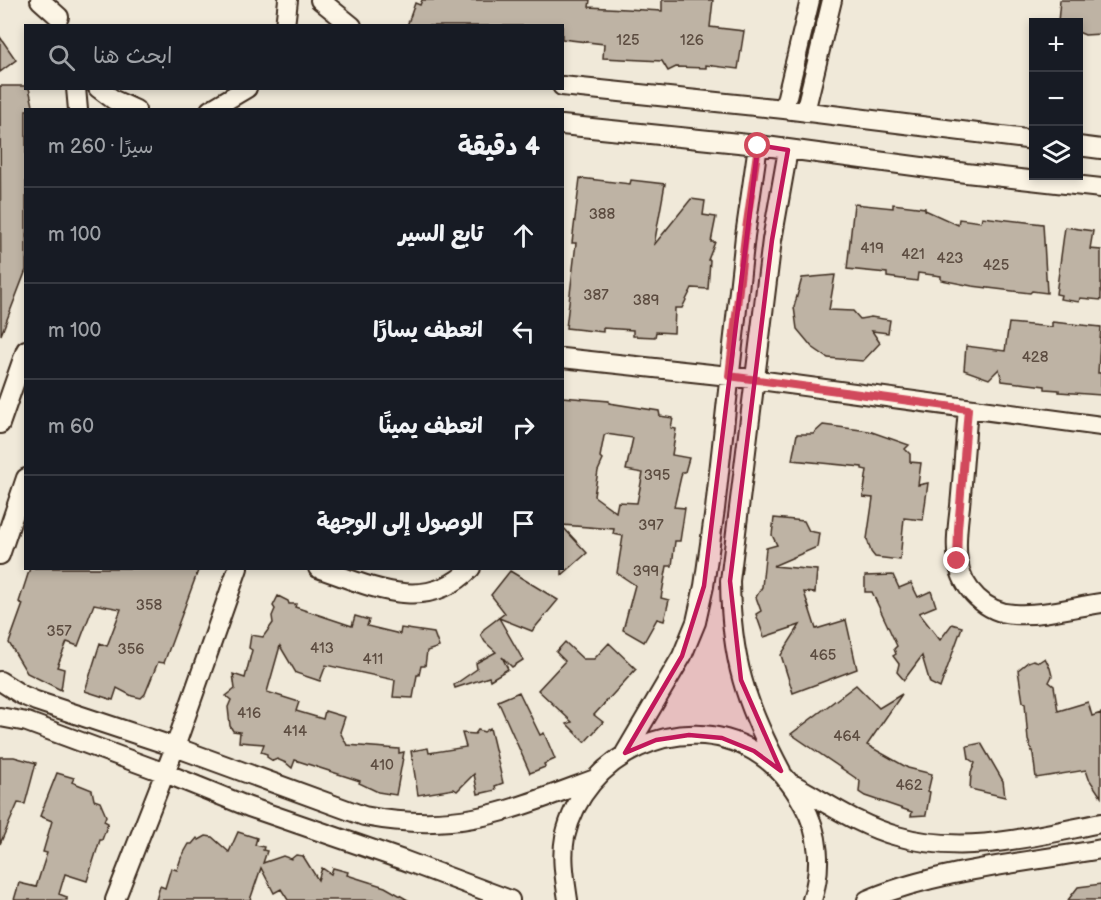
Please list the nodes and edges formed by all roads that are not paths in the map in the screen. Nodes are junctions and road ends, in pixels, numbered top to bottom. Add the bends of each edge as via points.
1 (40, 0) edge
2 (288, 0) edge
3 (320, 0) edge
4 (810, 0) edge
5 (832, 0) edge
6 (60, 14) edge
7 (285, 24) edge
8 (350, 24) edge
9 (564, 86) edge
10 (76, 90) edge
11 (101, 90) edge
12 (246, 90) edge
13 (78, 108) edge
14 (132, 108) edge
15 (214, 108) edge
16 (784, 110) junction
17 (805, 112) junction
18 (564, 125) edge
19 (1029, 139) edge
20 (758, 146) junction
21 (1083, 147) edge
22 (1101, 149) edge
23 (788, 150) junction
24 (1101, 188) edge
25 (24, 356) edge
26 (564, 358) edge
27 (729, 376) junction
28 (756, 380) junction
29 (968, 409) junction
30 (0, 424) edge
31 (1101, 426) edge
32 (24, 484) edge
33 (0, 555) edge
34 (237, 570) edge
35 (324, 570) edge
36 (469, 570) edge
37 (1101, 603) edge
38 (0, 681) edge
39 (0, 717) edge
40 (175, 747) junction
41 (625, 753) junction
42 (165, 772) junction
43 (787, 778) junction
44 (595, 779) junction
45 (1101, 824) edge
46 (1101, 849) edge
47 (115, 900) edge
48 (510, 900) edge
49 (568, 900) edge
50 (812, 900) edge
51 (867, 900) edge

1 - 6 street
2 - 7 street
3 - 8 street
4 - 16 street
5 - 17 street
9 - 16 street
10 - 13 street
11 - 14 street
12 - 15 street
16 - 17 street
17 - 19 street
18 - 20 street
20 - 23 street
20 - 27 street
21 - 22 street
23 - 24 street
23 - 28 street via 772,240
25 - 30 street
26 - 27 street
27 - 28 street
27 - 41 street via 715,509 696,622 682,656
28 - 29 street
28 - 43 street via 737,511 730,614 741,680 752,711
29 - 31 street
29 - 37 street via 957,561 970,591 996,610 1012,614
32 - 33 street
34 - 40 street
35 - 36 street via 388,591 415,594 450,585
38 - 40 street via 36,701
39 - 42 street via 27,722
40 - 42 street
40 - 44 street via 364,816 420,824 504,813
41 - 43 street via 656,740 689,735 722,738 754,751
41 - 44 street
42 - 47 street
42 - 48 street via 249,807
43 - 45 street via 866,825 928,843 993,843
43 - 50 street via 810,815 818,849
44 - 49 street via 576,806 565,837 563,870
46 - 51 street via 938,877

